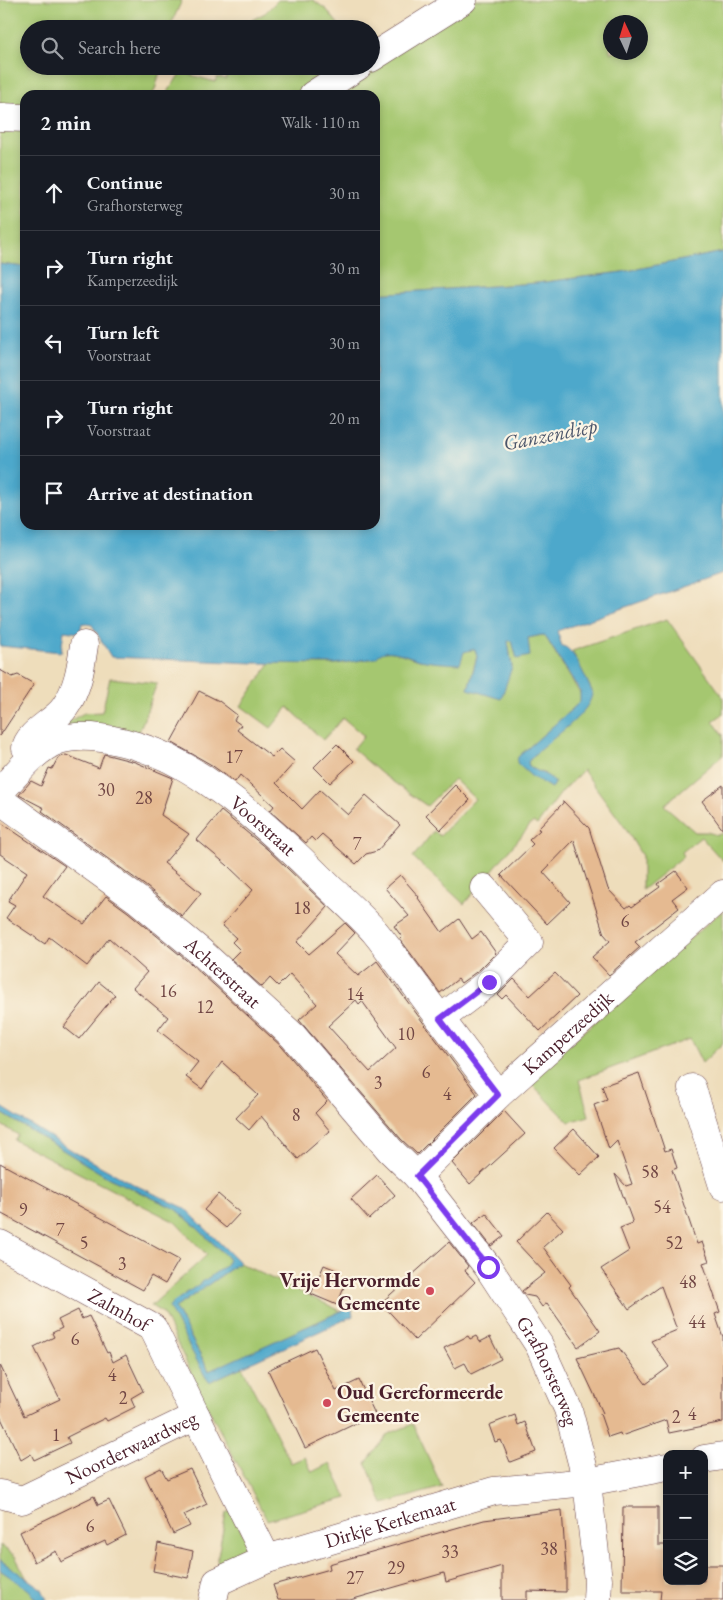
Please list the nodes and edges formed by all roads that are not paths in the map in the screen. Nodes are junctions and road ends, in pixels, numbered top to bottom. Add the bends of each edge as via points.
1 (463, 0) edge
2 (380, 52) edge
3 (344, 75) edge
4 (321, 90) edge
5 (0, 117) edge
6 (20, 118) edge
7 (84, 645) dead end
8 (31, 758) junction
9 (0, 792) edge
10 (0, 800) edge
11 (484, 888) dead end
12 (723, 894) edge
13 (440, 1019) junction
14 (692, 1088) dead end
15 (498, 1095) junction
16 (417, 1176) junction
17 (723, 1186) edge
18 (0, 1244) edge
19 (196, 1416) junction
20 (723, 1456) edge
21 (708, 1459) edge
22 (663, 1468) edge
23 (587, 1482) junction
24 (1, 1495) edge
25 (267, 1559) junction
26 (213, 1600) edge
27 (596, 1600) edge

1 - 2 street
3 - 4 street
5 - 6 street
7 - 8 street via 74,691 54,720 30,738 26,746
8 - 9 street, Voorstraat
8 - 13 street, Voorstraat via 57,741 86,737 140,747 198,774 249,813 304,862 374,932
10 - 16 street, Achterstraat via 138,900 208,958 293,1036 390,1150
11 - 13 street via 529,942 489,982
12 - 15 street, Kamperzeedijk
13 - 15 street, Voorstraat
14 - 17 street
15 - 16 street, Kamperzeedijk
16 - 23 street, Grafhorsterweg via 488,1267 539,1345 568,1410
18 - 19 street, Zalmhof via 153,1328
19 - 24 street, Noorderwaardweg via 22,1500
19 - 25 street, Noorderwaardweg
20 - 21 street
22 - 23 street, Dirkje Kerkemaat
23 - 25 street, Dirkje Kerkemaat via 494,1491
23 - 27 street, Grafhorsterweg via 598,1580
25 - 26 street, Dirkje Kerkemaat via 217,1582

